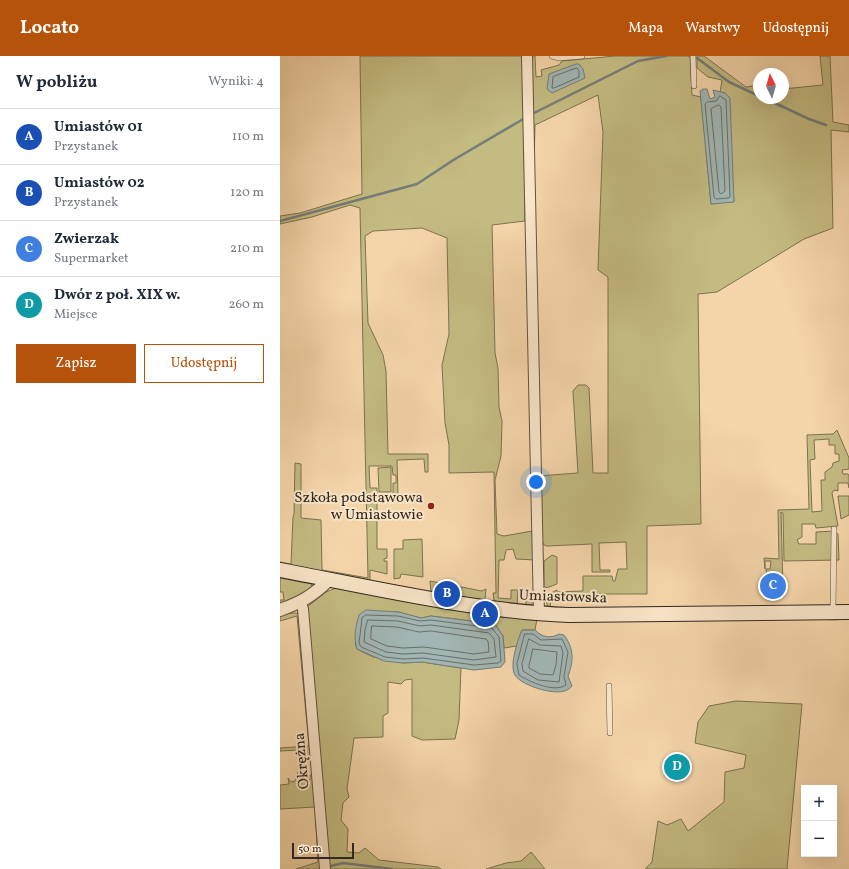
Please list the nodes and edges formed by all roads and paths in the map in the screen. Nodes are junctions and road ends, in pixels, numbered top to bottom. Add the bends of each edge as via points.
1 (527, 56) edge
2 (552, 56) edge
3 (582, 56) edge
4 (693, 56) edge
5 (694, 86) dead end
6 (834, 529) dead end
7 (280, 570) edge
8 (329, 580) junction
9 (301, 603) junction
10 (280, 610) edge
11 (833, 612) junction
12 (849, 612) edge
13 (539, 614) junction
14 (609, 686) dead end
15 (610, 733) dead end
16 (325, 869) edge

1 - 13 street
2 - 3 lane
4 - 5 lane
6 - 11 lane
7 - 8 main road, Umiastowska
8 - 9 street
8 - 13 main road, Umiastowska
9 - 10 street
9 - 16 street, Okrężna
11 - 12 main road, Umiastowska
11 - 13 main road, Umiastowska
14 - 15 lane

